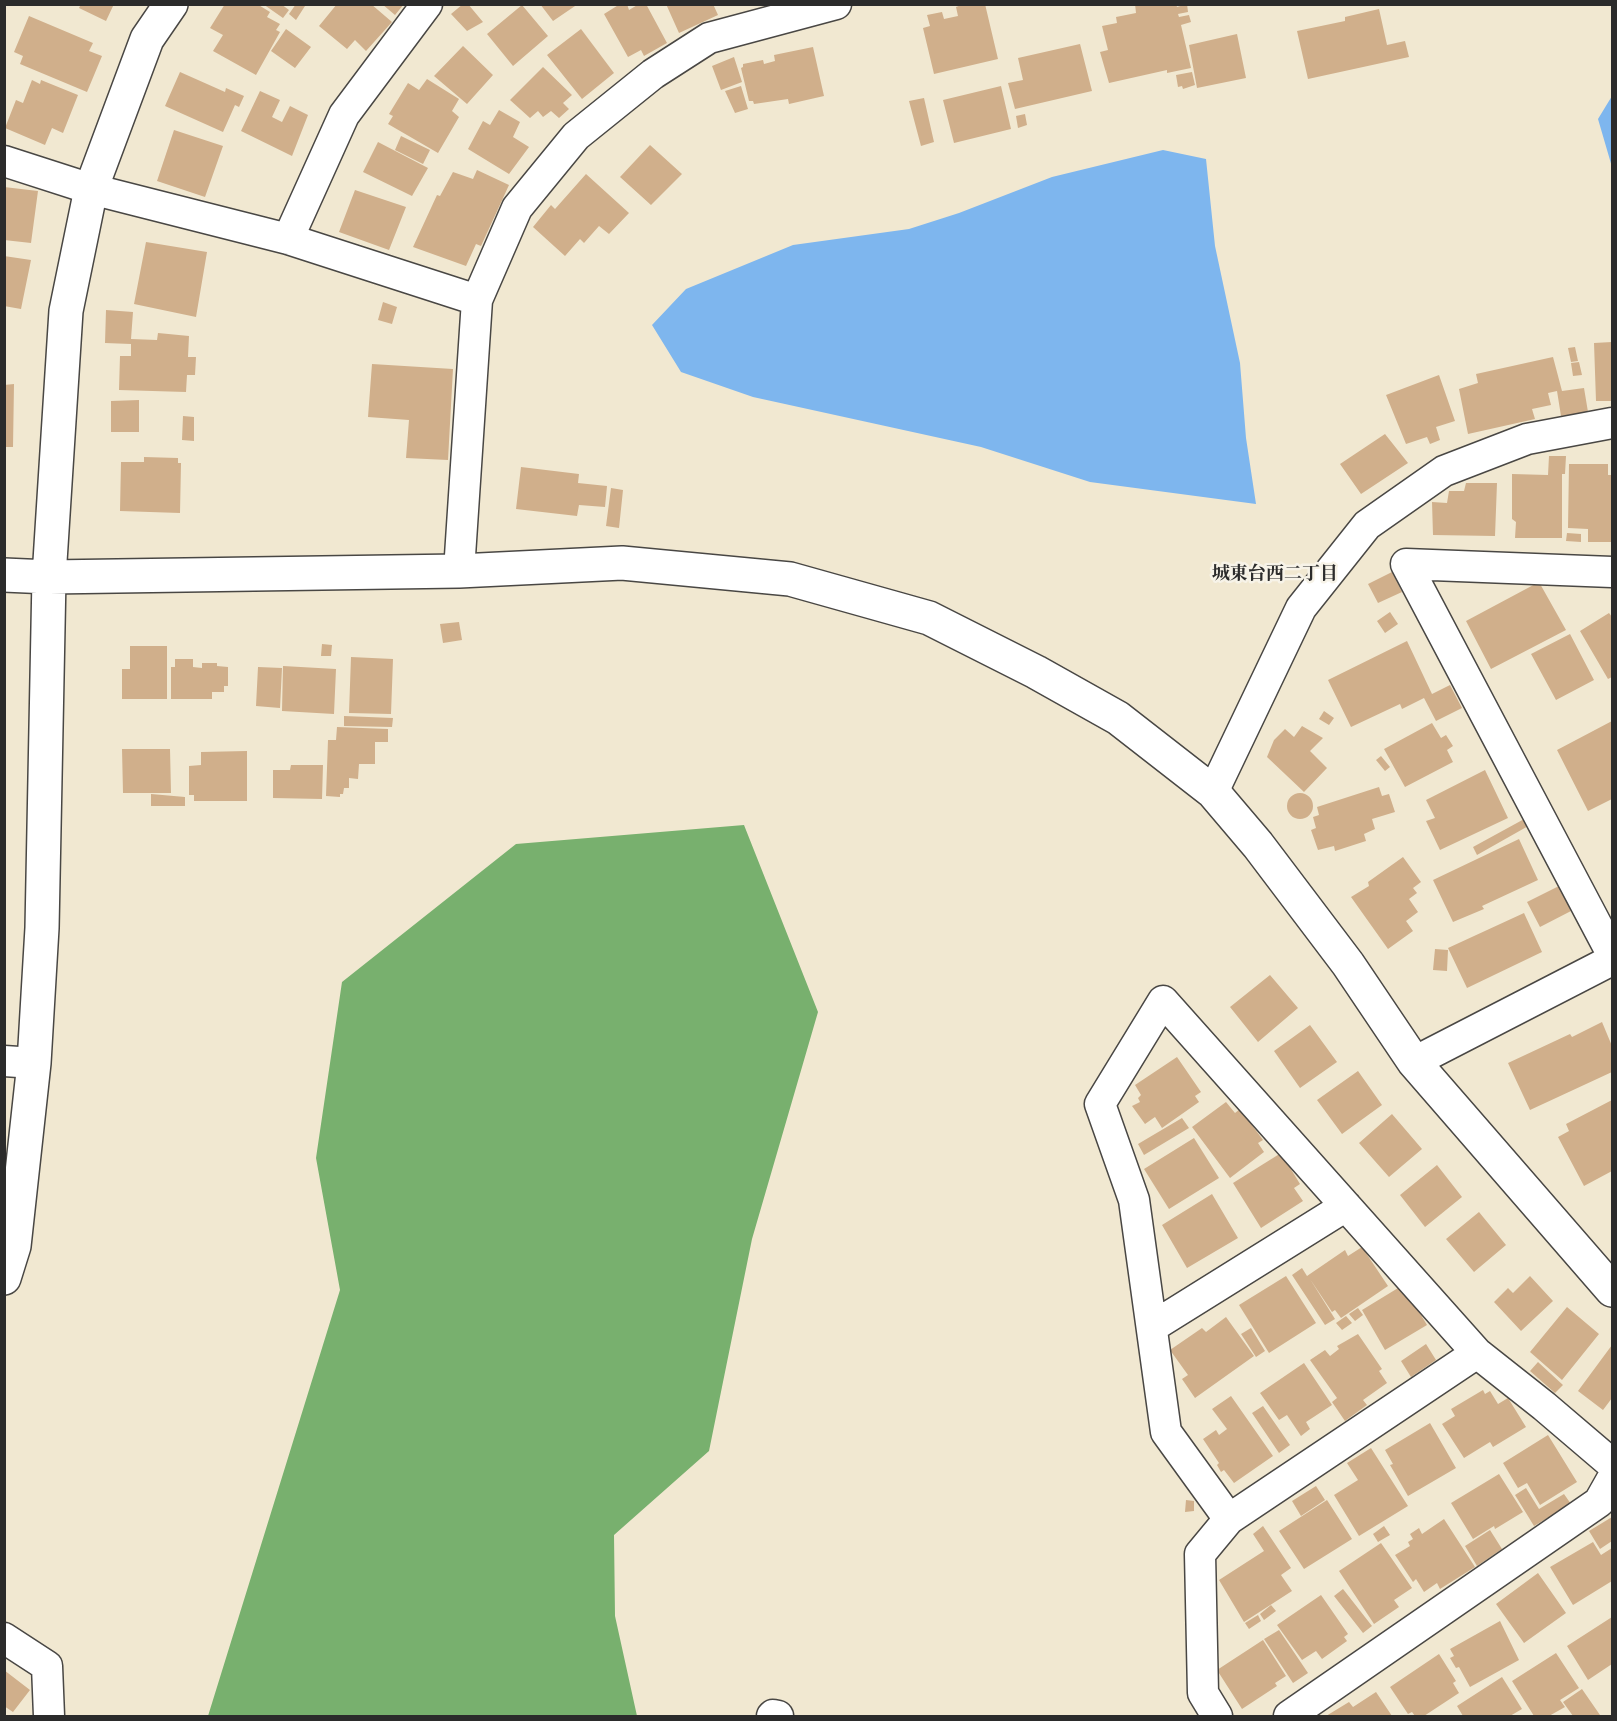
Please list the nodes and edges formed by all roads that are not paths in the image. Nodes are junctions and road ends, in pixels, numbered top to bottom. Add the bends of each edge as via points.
1 (171, 4) edge
2 (428, 4) edge
3 (836, 4) edge
4 (783, 11) edge
5 (4, 161) edge
6 (91, 189) junction
7 (288, 239) junction
8 (477, 300) junction
9 (1612, 423) edge
10 (459, 571) junction
11 (1612, 572) edge
12 (4, 575) edge
13 (49, 577) junction
14 (1213, 792) junction
15 (1612, 954) edge
16 (1612, 960) edge
17 (19, 1062) edge
18 (1414, 1062) junction
19 (1346, 1206) junction
20 (4, 1278) edge
21 (1612, 1290) edge
22 (1152, 1326) junction
23 (1477, 1353) junction
24 (1612, 1464) edge
25 (1612, 1479) edge
26 (1229, 1519) junction
27 (4, 1638) edge
28 (49, 1716) edge
29 (772, 1716) edge
30 (778, 1716) edge
31 (1217, 1716) edge
32 (1289, 1716) edge

1 - 6 street via 147,39
2 - 7 street via 344,115
3 - 4 street
4 - 8 street via 709,38 653,74 576,136 518,208
5 - 6 street
6 - 7 street
6 - 13 street via 66,311
7 - 8 street
8 - 10 street
9 - 14 street via 1527,439 1444,471 1367,525 1301,608
10 - 13 street
10 - 14 street via 622,563 790,579 929,618 1118,718
11 - 15 street via 1406,564
12 - 13 street
13 - 17 street via 42,928
14 - 18 street via 1348,964
16 - 18 street
17 - 20 street via 14,1246
18 - 21 street
19 - 22 street
19 - 22 street via 1163,1001 1100,1104 1134,1200
19 - 23 street
22 - 26 street via 1166,1432
23 - 24 street
23 - 26 street
25 - 32 street via 1599,1502
26 - 31 street via 1200,1554 1203,1693
27 - 28 street via 47,1666
29 - 30 street

